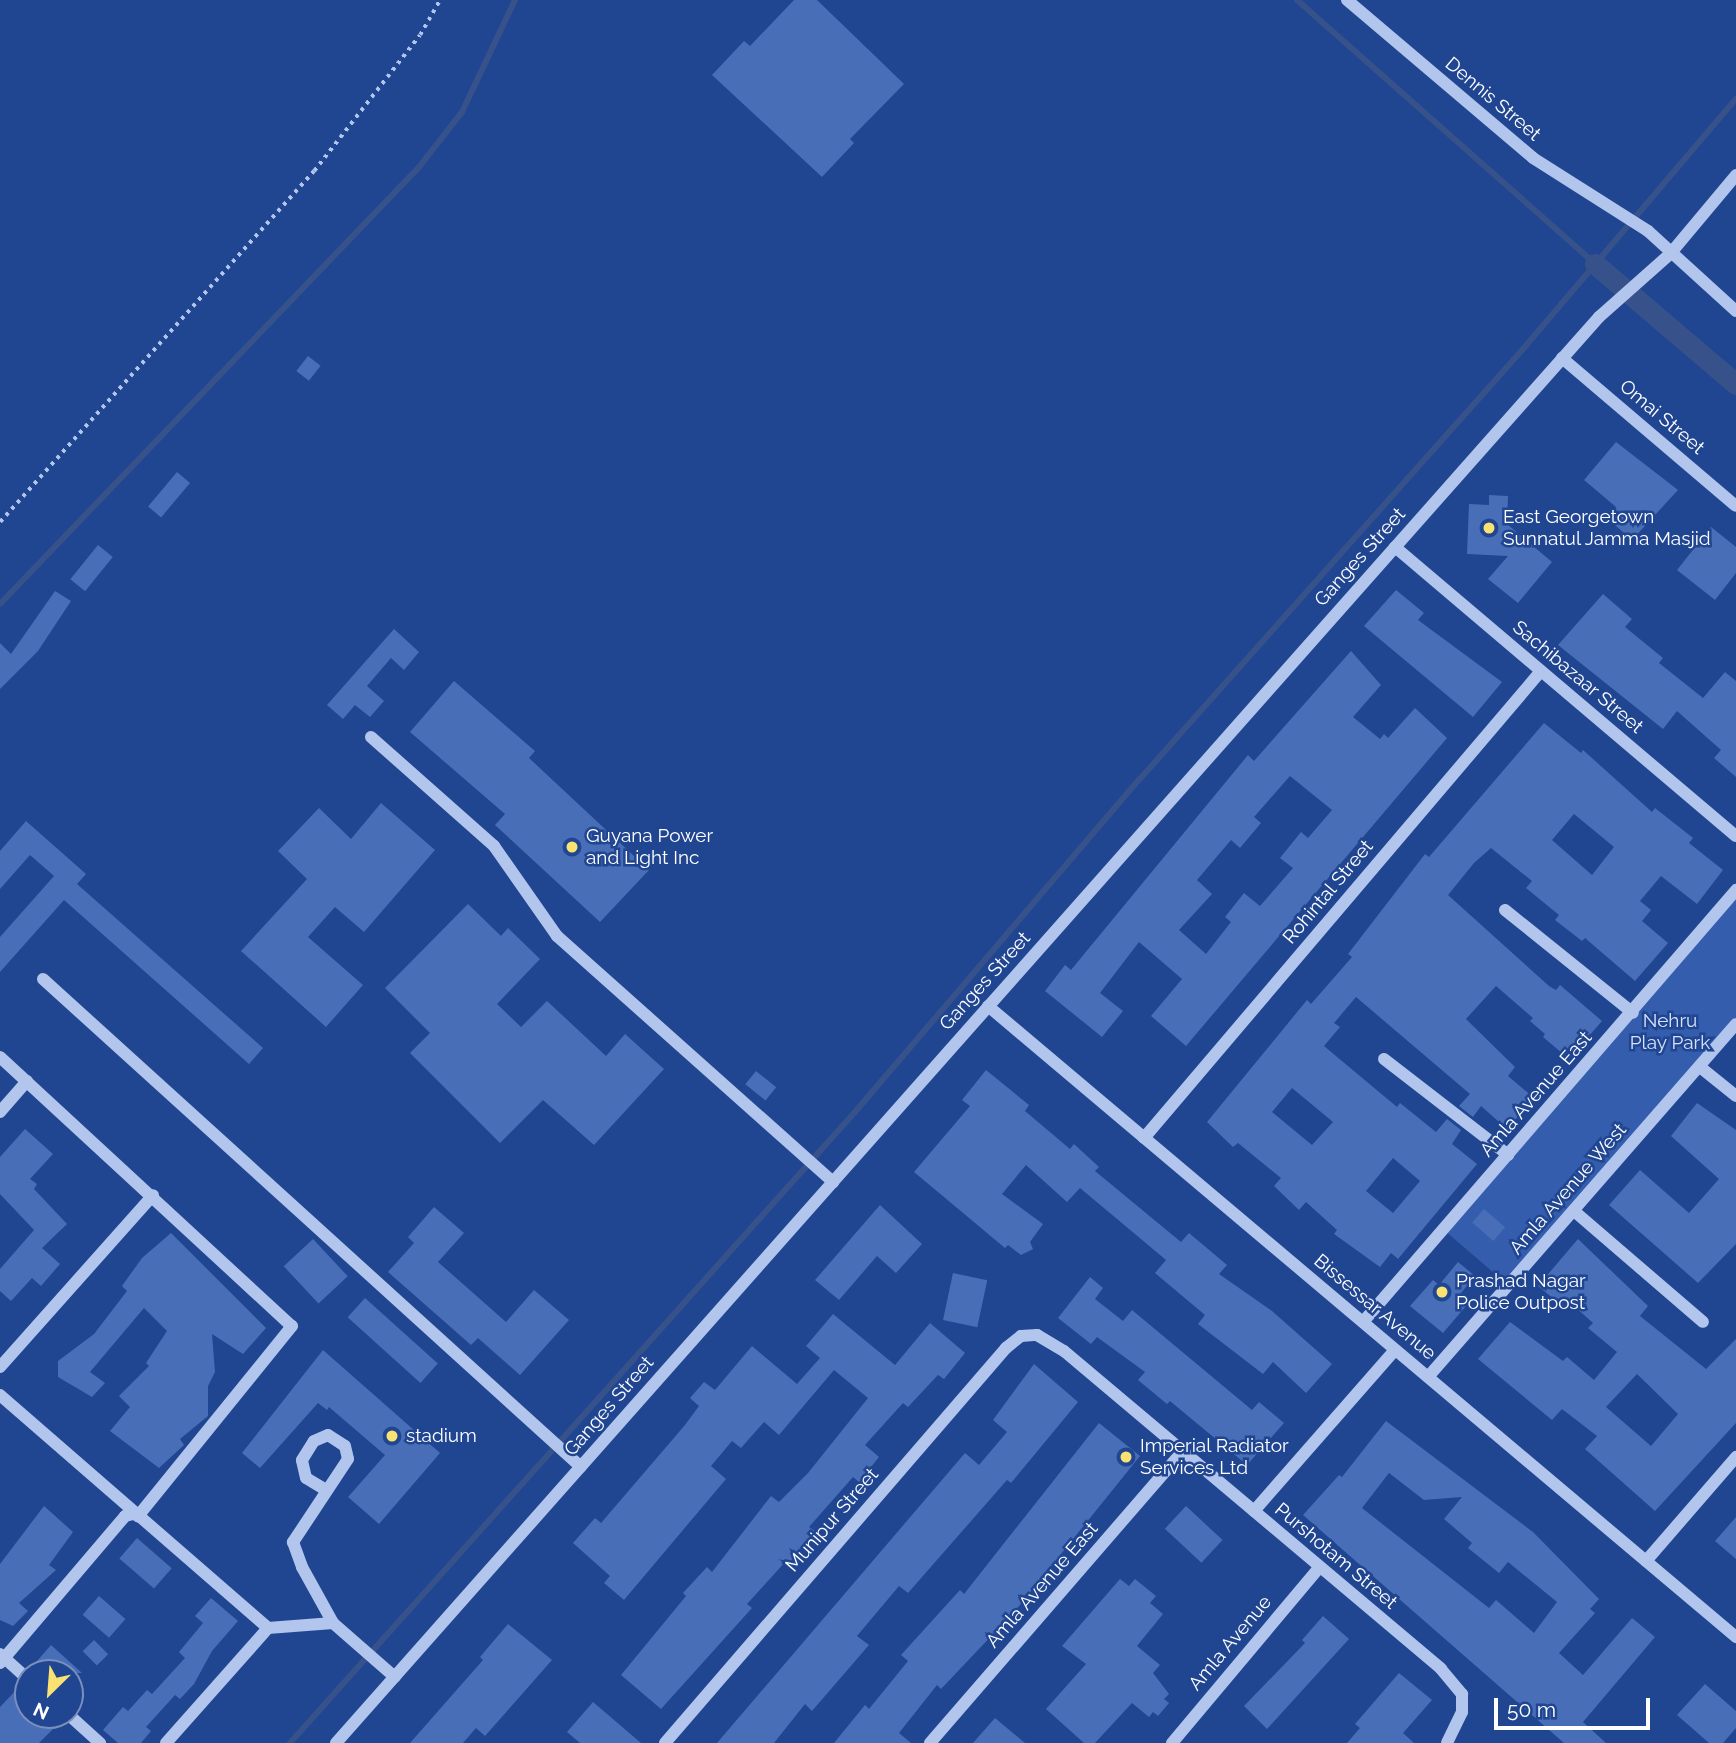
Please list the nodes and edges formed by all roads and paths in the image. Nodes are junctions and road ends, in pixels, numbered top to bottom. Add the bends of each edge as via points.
1 (440, 0) edge
2 (1347, 0) edge
3 (1736, 175) edge
4 (1670, 254) junction
5 (1736, 311) edge
6 (1562, 358) junction
7 (1736, 506) edge
8 (0, 523) edge
9 (1395, 547) junction
10 (1541, 671) junction
11 (371, 737) dead end
12 (1736, 836) edge
13 (1736, 890) edge
14 (1505, 910) dead end
15 (43, 979) dead end
16 (988, 1006) junction
17 (1633, 1013) junction
18 (1736, 1024) edge
19 (0, 1058) edge
20 (1384, 1059) dead end
21 (1700, 1067) junction
22 (27, 1081) junction
23 (1736, 1097) edge
24 (0, 1112) edge
25 (1144, 1138) junction
26 (1508, 1155) junction
27 (833, 1182) junction
28 (153, 1195) junction
29 (1574, 1211) junction
30 (1363, 1322) junction
31 (1703, 1322) dead end
32 (1037, 1335) joint
33 (1395, 1350) junction
34 (0, 1367) edge
35 (1428, 1377) junction
36 (0, 1395) edge
37 (1182, 1452) junction
38 (1736, 1457) edge
39 (581, 1467) junction
40 (326, 1490) dead end
41 (1254, 1511) junction
42 (136, 1515) junction
43 (1646, 1561) junction
44 (1318, 1569) junction
45 (332, 1623) junction
46 (268, 1628) junction
47 (1736, 1637) edge
48 (1, 1658) edge
49 (394, 1677) junction
50 (84, 1729) edge
51 (100, 1743) edge
52 (166, 1743) edge
53 (336, 1743) edge
54 (665, 1743) edge
55 (930, 1743) edge
56 (1172, 1743) edge
57 (1447, 1743) edge

1 - 8 path via 420,35 314,171
2 - 4 street, Dennis Street via 1533,158 1648,231
3 - 4 street, Ganges Street
4 - 5 street
4 - 6 street, Ganges Street via 1645,272
6 - 7 street, Omai Street
6 - 9 street, Ganges Street
9 - 10 street, Sachibazaar Street
9 - 16 street, Ganges Street
10 - 12 street, Sachibazaar Street
10 - 25 street, Rohintal Street
11 - 27 street via 494,846 556,936
13 - 17 street, Amla Avenue East
14 - 17 street
15 - 39 street
16 - 25 street, Bissessar Avenue
16 - 27 street, Ganges Street
17 - 26 street, Amla Avenue East
18 - 21 street, Amla Avenue West
19 - 22 street
20 - 26 street
21 - 23 street
21 - 29 street, Amla Avenue West
22 - 24 street
22 - 28 street
25 - 30 street, Bissessar Avenue
26 - 30 street, Amla Avenue East
27 - 39 street, Ganges Street
28 - 34 street
28 - 42 street via 292,1326
29 - 31 street
29 - 35 street, Amla Avenue West
30 - 33 street, Bissessar Avenue
32 - 37 street, Purshotam Street via 1050,1339
32 - 54 street, Munipur Street via 1021,1336 1006,1348
33 - 35 street, Bissessar Avenue
33 - 41 street
35 - 43 street, Bissessar Avenue
36 - 42 street
37 - 41 street, Purshotam Street
37 - 55 street, Amla Avenue East
38 - 43 street
39 - 49 street, Ganges Street
40 - 45 street via 293,1542
41 - 44 street, Purshotam Street
42 - 46 street
42 - 48 street via 125,1516
43 - 47 street, Bissessar Avenue
44 - 56 street, Amla Avenue
44 - 57 street, Purshotam Street via 1441,1669 1462,1694 1462,1712
45 - 46 street
45 - 49 street
46 - 52 street
49 - 53 street, Ganges Street
50 - 51 street

